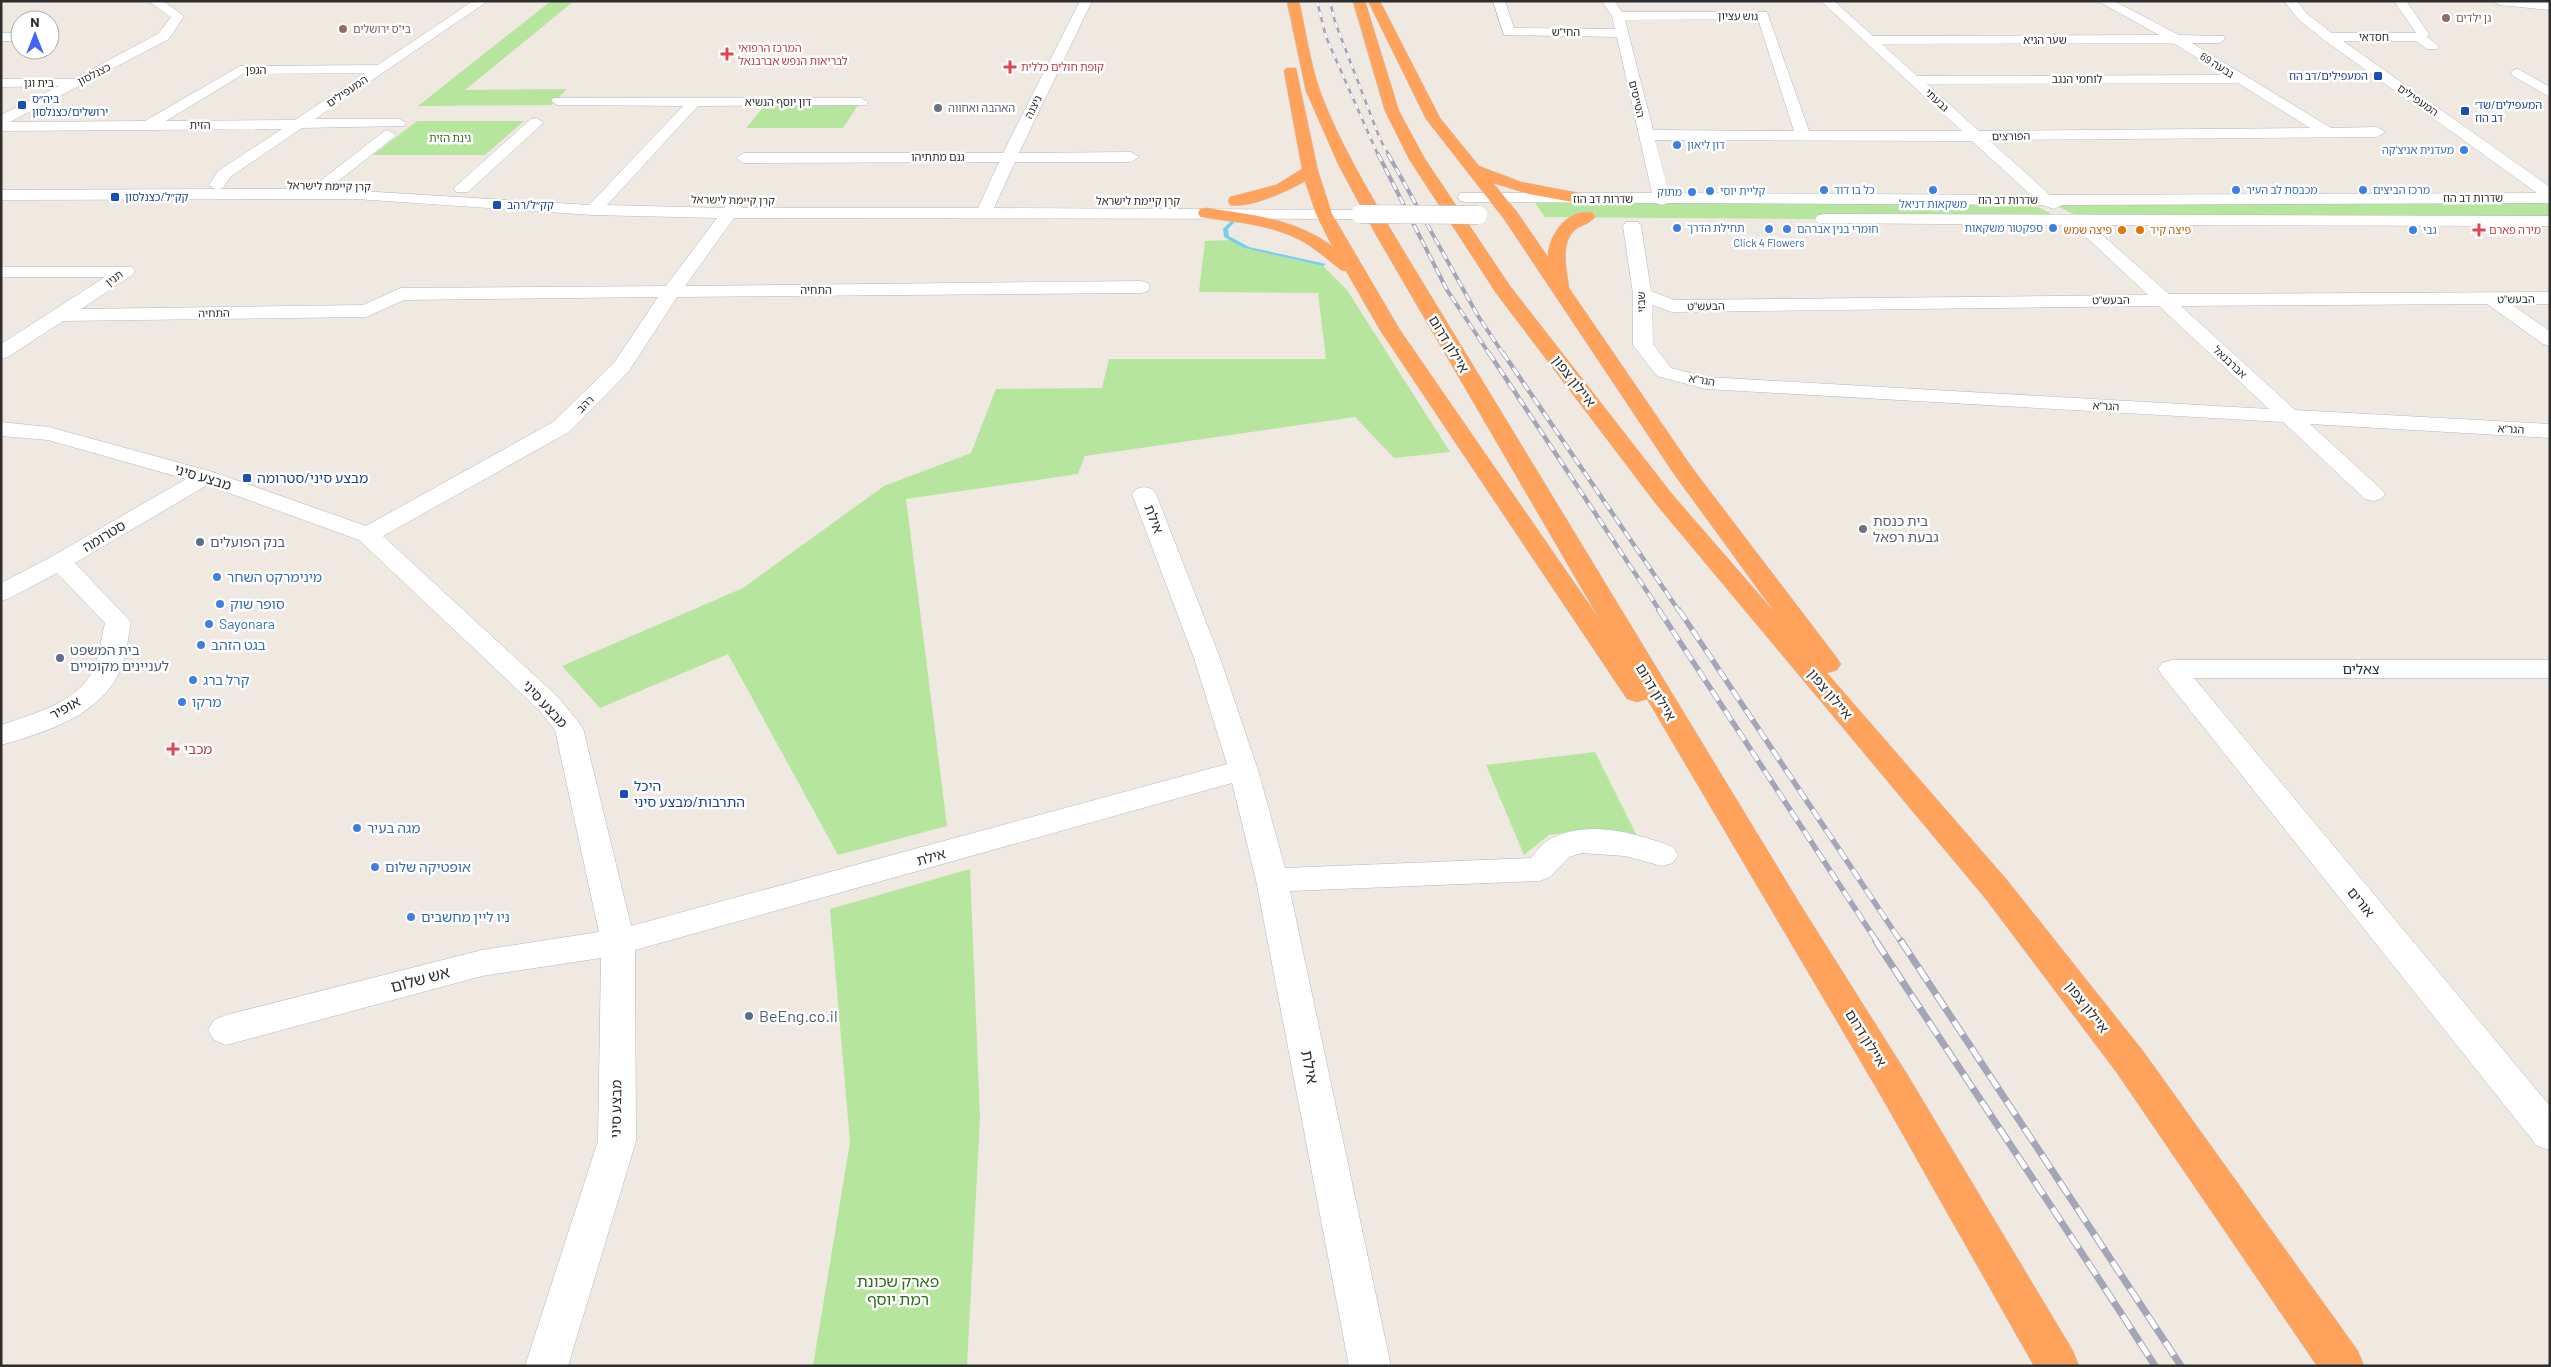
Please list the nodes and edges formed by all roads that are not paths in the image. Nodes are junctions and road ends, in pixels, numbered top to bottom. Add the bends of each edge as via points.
1 (154, 1) edge
2 (482, 1) edge
3 (1086, 1) edge
4 (1293, 1) edge
5 (1358, 1) edge
6 (1374, 1) edge
7 (1499, 1) edge
8 (1608, 1) edge
9 (1827, 1) edge
10 (2104, 1) edge
11 (2290, 1) edge
12 (2305, 1) edge
13 (2400, 1) edge
14 (2499, 1) edge
15 (2548, 5) edge
16 (1618, 16) junction
17 (1846, 16) junction
18 (1823, 17) dead end
19 (1622, 33) junction
20 (2329, 37) junction
21 (2347, 37) junction
22 (2420, 37) junction
23 (2176, 39) junction
24 (2219, 39) dead end
25 (1870, 40) junction
26 (2432, 46) dead end
27 (1288, 60) dead end
28 (379, 69) junction
29 (2518, 73) dead end
30 (2240, 79) junction
31 (1914, 80) junction
32 (77, 82) junction
33 (1, 83) edge
34 (2550, 93) edge
35 (558, 101) dead end
36 (696, 101) junction
37 (861, 102) dead end
38 (1, 121) edge
39 (536, 122) dead end
40 (149, 125) junction
41 (296, 125) junction
42 (1, 127) edge
43 (2327, 132) junction
44 (2378, 132) dead end
45 (1645, 135) junction
46 (1803, 135) junction
47 (1976, 136) junction
48 (1009, 157) junction
49 (1131, 157) dead end
50 (744, 158) dead end
51 (1468, 165) junction
52 (1310, 171) junction
53 (2547, 179) edge
54 (1, 183) edge
55 (217, 185) junction
56 (326, 186) junction
57 (462, 189) junction
58 (1, 195) edge
59 (2550, 197) edge
60 (605, 198) junction
61 (1398, 198) dead end
62 (1427, 198) dead end
63 (1583, 199) junction
64 (1662, 200) junction
65 (2008, 200) junction
66 (2046, 200) junction
67 (1236, 201) junction
68 (1322, 206) junction
69 (734, 207) junction
70 (986, 208) junction
71 (593, 210) junction
72 (1512, 210) junction
73 (1206, 213) junction
74 (1478, 215) joint
75 (1552, 217) dead end
76 (1621, 219) junction
77 (1807, 219) dead end
78 (2065, 220) junction
79 (2550, 220) edge
80 (2093, 225) junction
81 (1, 272) edge
82 (1356, 273) junction
83 (1141, 288) dead end
84 (672, 290) junction
85 (1560, 293) junction
86 (2550, 298) edge
87 (2492, 299) junction
88 (2163, 300) junction
89 (1642, 303) junction
90 (62, 315) junction
91 (2550, 340) edge
92 (1, 353) edge
93 (1664, 372) joint
94 (2288, 416) junction
95 (1, 429) edge
96 (2550, 431) edge
97 (205, 476) junction
98 (1144, 494) dead end
99 (2373, 494) dead end
100 (368, 535) junction
101 (60, 562) junction
102 (1, 593) edge
103 (2172, 669) joint
104 (2550, 669) edge
105 (1, 736) edge
106 (1244, 770) junction
107 (1662, 856) dead end
108 (1272, 880) junction
109 (1996, 889) junction
110 (1791, 918) junction
111 (618, 942) junction
112 (226, 1030) dead end
113 (2550, 1134) edge
114 (546, 1366) edge
115 (1370, 1366) edge
116 (2058, 1366) edge
117 (2343, 1366) edge

1 - 32 street, כצנלסון via 178,16 164,36
2 - 28 street, המעפילים
3 - 48 street, ניצנה
4 - 110 highway, איילון דרום via 1312,89 1337,149
5 - 109 highway, איילון צפון via 1396,119 1417,158 1503,289 1664,499
6 - 51 highway via 1432,120
7 - 19 street, החי"ש via 1510,32
8 - 16 street, הטייסים
9 - 17 street, גבעתי
10 - 23 street, גבעה 69
11 - 20 street, המעפילים via 2303,17
12 - 21 street, המעפילים
13 - 22 street via 2423,34
14 - 15 street
16 - 19 street, הטייסים
16 - 46 street, גוש עציון via 1763,16
17 - 18 street
17 - 25 street, גבעתי
19 - 45 street, הטייסים
20 - 21 street, חסדאי
20 - 59 street, המעפילים
21 - 22 street, חסדאי
21 - 53 street, המעפילים
22 - 26 street
23 - 24 street, שער הגיא
23 - 25 street, שער הגיא
23 - 30 street, גבעה 69
25 - 31 street, גבעתי
27 - 52 highway
28 - 40 street, הגפן via 240,70
28 - 41 street, המעפילים
29 - 34 street
30 - 31 street, לוחמי הנגב
30 - 43 street, גבעה 69
31 - 47 street, גבעתי
32 - 33 street, בית וגן
32 - 38 street, כצנלסון
35 - 36 street, דון יוסף הנשיא
36 - 37 street, דון יוסף הנשיא
36 - 60 street
39 - 57 street
40 - 41 street, הזית
40 - 42 street, הזית
41 - 55 street, המעפילים via 224,174
41 - 56 street, הזית via 393,129
43 - 44 street, הפורצים
43 - 47 street, הפורצים
45 - 46 street, הפורצים
45 - 64 street, הטייסים
46 - 47 street, הפורצים
47 - 66 street, גבעתי
48 - 49 street, גנם מתתיהו
48 - 50 street, גנם מתתיהו
48 - 70 street, ניצנה
51 - 63 highway via 1508,184
51 - 72 highway
52 - 67 highway via 1282,188
52 - 68 highway
54 - 55 street, קרן קיימת לישראל
55 - 56 street, קרן קיימת לישראל
56 - 57 street, קרן קיימת לישראל
57 - 60 street, קרן קיימת לישראל
58 - 71 street, קרן קיימת לישראל via 356,194
59 - 66 street, שדרות דב הוז
60 - 69 street, קרן קיימת לישראל
60 - 71 street
61 - 68 street, קרן קיימת לישראל via 1350,198
62 - 72 street, שדרות דב הוז via 1466,197
63 - 64 street, שדרות דב הוז
63 - 72 street, שדרות דב הוז
64 - 65 street, שדרות דב הוז
65 - 66 street, שדרות דב הוז
65 - 78 street, אברבנאל via 2038,207
66 - 80 street
67 - 68 street, קרן קיימת לישראל
67 - 70 street, קרן קיימת לישראל
68 - 73 street, קרן קיימת לישראל
68 - 74 street, קרן קיימת לישראל, bridge via 1360,214
68 - 82 highway
69 - 70 street, קרן קיימת לישראל
69 - 71 street, קרן קיימת לישראל
69 - 84 street, רהב
70 - 73 street, קרן קיימת לישראל
72 - 74 street, שדרות דב הוז
72 - 85 highway
73 - 82 highway via 1296,231 1318,243
75 - 76 street, שדרות דב הוז
76 - 85 highway via 1572,223 1561,232 1557,240
76 - 89 street, שבזי
77 - 78 street, שדרות דב הוז
78 - 80 street, אברבנאל
79 - 80 street, שדרות דב הוז
80 - 88 street, אברבנאל
81 - 90 street, תנין via 126,271
82 - 110 highway via 1390,330
83 - 84 street, התחיה
84 - 90 street, התחיה via 492,292 463,311
84 - 100 street, רהב via 622,366 561,427
85 - 109 highway via 1685,474
86 - 87 street, הבעש"ט
87 - 88 street, הבעש"ט
87 - 91 street
88 - 89 street, הבעש"ט via 1672,306
88 - 94 street, אברבנאל
89 - 93 street, שבזי via 1643,345
90 - 92 street, תנין
93 - 94 street, הגר"א via 1706,383
94 - 96 street, הגר"א
94 - 99 street, אברבנאל
95 - 97 street, מבצע סיני via 49,434
97 - 100 street, מבצע סיני
97 - 101 street, סטרומה
98 - 106 street, אילת via 1207,658
100 - 111 street, מבצע סיני via 549,704 570,728
101 - 102 street, סטרומה
101 - 105 street, אופיר via 118,622 111,658 105,675 80,702
103 - 104 street, צאלים
103 - 113 street, אורים
106 - 108 street, אילת
106 - 111 street, אילת
107 - 108 street via 1644,847 1585,841 1559,848 1539,869
108 - 115 street, אילת
109 - 117 highway, איילון צפון via 2130,1062
110 - 116 highway, איילון דרום via 1894,1085
111 - 112 street, אש שלום via 482,962
111 - 114 street, מבצע סיני via 617,1141

